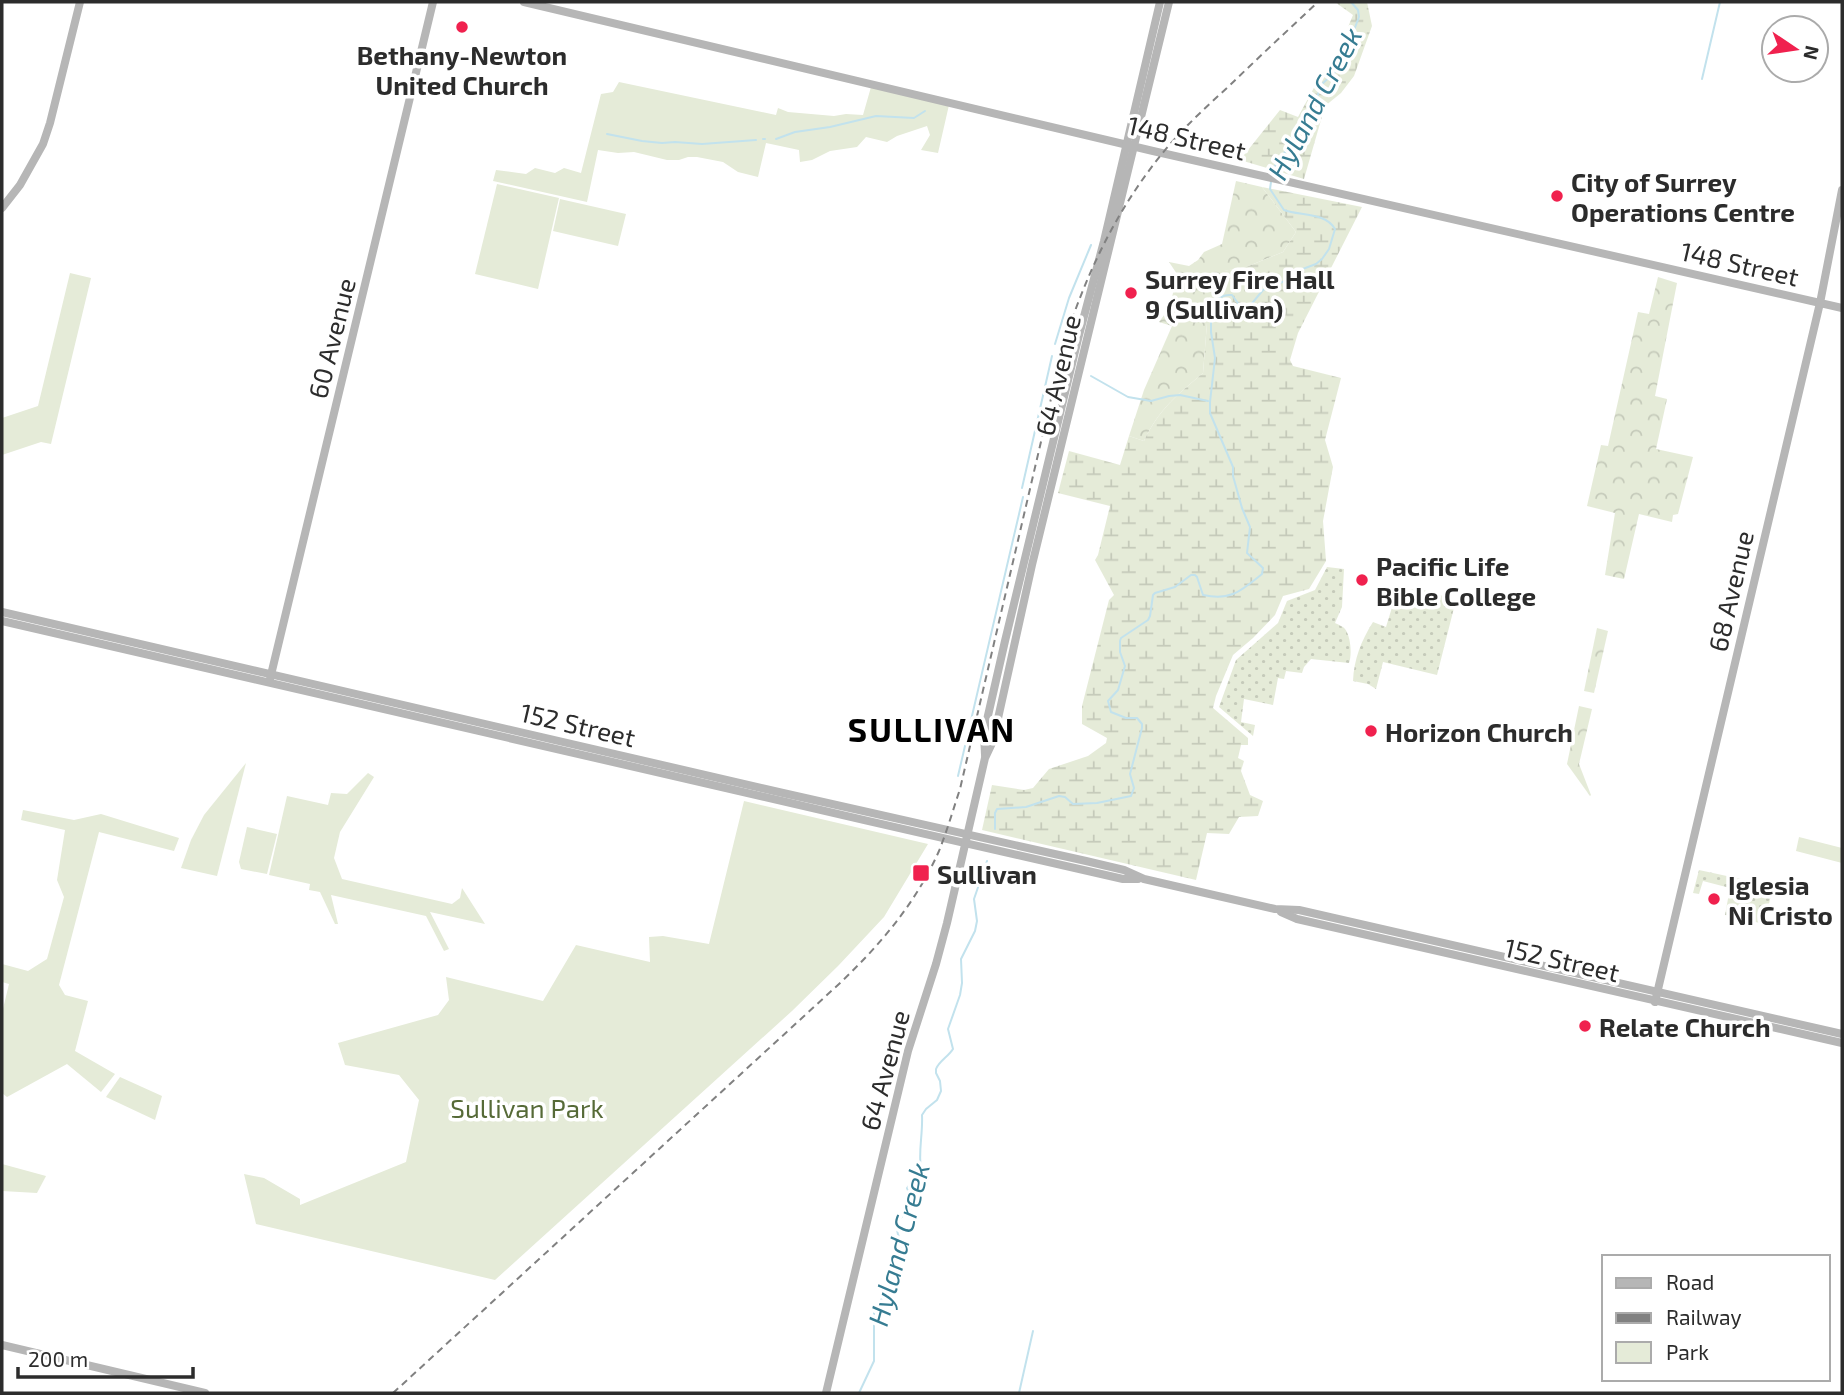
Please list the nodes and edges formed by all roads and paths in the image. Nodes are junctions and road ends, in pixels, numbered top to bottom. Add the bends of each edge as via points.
1 (80, 2) edge
2 (433, 2) edge
3 (524, 2) edge
4 (1160, 2) edge
5 (1169, 2) edge
6 (1131, 146) junction
7 (1842, 190) edge
8 (2, 208) edge
9 (1820, 303) junction
10 (1842, 308) edge
11 (2, 612) edge
12 (2, 621) edge
13 (270, 680) junction
14 (967, 839) junction
15 (1656, 997) junction
16 (1842, 1034) edge
17 (1842, 1044) edge
18 (2, 1345) edge
19 (205, 1393) edge
20 (826, 1393) edge

1 - 8 main road via 43,144
2 - 13 main road, 60 Avenue
3 - 6 main road, 148 Street
4 - 6 main road, 64 Avenue
5 - 6 main road, 64 Avenue
6 - 9 main road, 148 Street
6 - 14 main road, 64 Avenue
7 - 9 main road, 68 Avenue
9 - 10 main road, 148 Street
9 - 15 main road, 68 Avenue
11 - 13 main road, 152 Street
12 - 13 main road, 152 Street
13 - 14 main road, 152 Street
14 - 15 main road, 152 Street via 1123,879 1144,879 1275,909 1297,919
14 - 20 main road, 64 Avenue via 939,954 908,1051
15 - 16 main road, 152 Street
15 - 17 main road, 152 Street
18 - 19 main road

